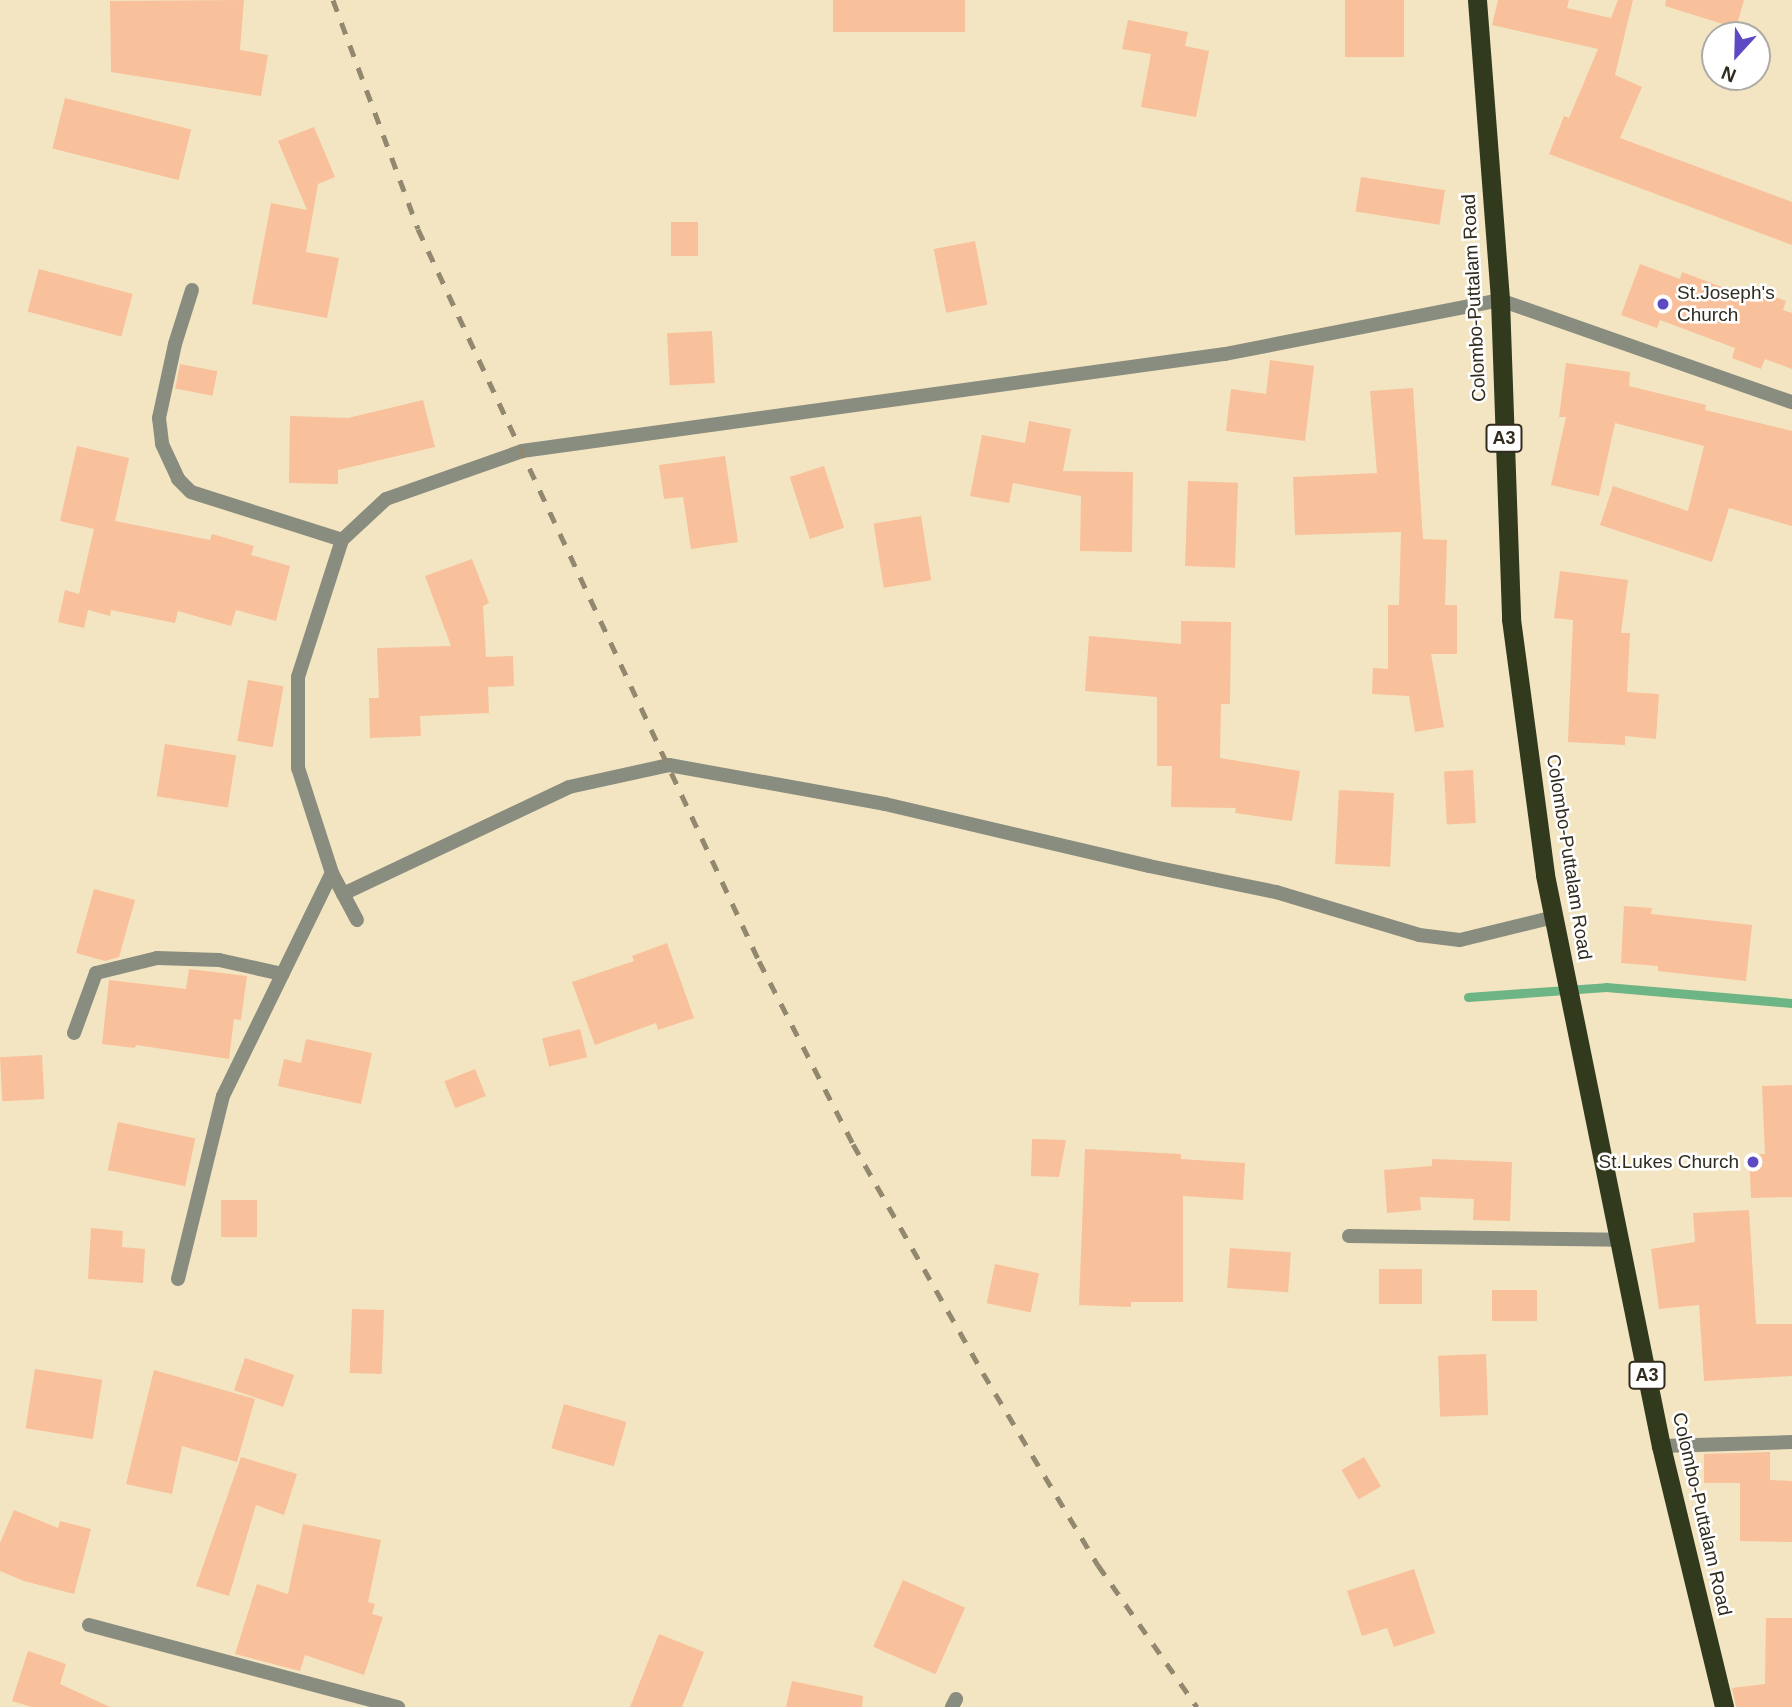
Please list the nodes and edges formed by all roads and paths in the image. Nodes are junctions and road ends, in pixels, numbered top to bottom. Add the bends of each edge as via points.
1 (1477, 0) edge
2 (192, 290) dead end
3 (1500, 300) junction
4 (1792, 402) edge
5 (342, 540) junction
6 (332, 873) junction
7 (343, 894) junction
8 (1554, 918) junction
9 (357, 920) dead end
10 (282, 974) junction
11 (74, 1033) dead end
12 (1349, 1236) dead end
13 (1619, 1240) junction
14 (178, 1279) dead end
15 (1792, 1442) edge
16 (1661, 1446) junction
17 (89, 1625) dead end
18 (365, 1702) edge
19 (398, 1707) edge
20 (1724, 1707) edge

1 - 3 highway, Colombo-Puttalam Road / A3
2 - 5 street via 174,345 159,418 162,444 178,480 191,492
3 - 4 street
3 - 5 street via 1225,354 522,450 386,499
3 - 8 highway, Colombo-Puttalam Road / A3 via 1511,619
5 - 6 street via 298,677 298,768
6 - 7 street
6 - 10 street
7 - 8 street via 569,787 670,765 885,804 1276,892 1419,935 1460,940
7 - 9 street
8 - 13 highway, Colombo-Puttalam Road / A3
10 - 11 street via 219,960 157,958 96,973
10 - 14 street via 223,1096
12 - 13 street
13 - 16 highway, Colombo-Puttalam Road / A3
15 - 16 street
16 - 20 highway, Colombo-Puttalam Road / A3
17 - 18 street
18 - 19 street

